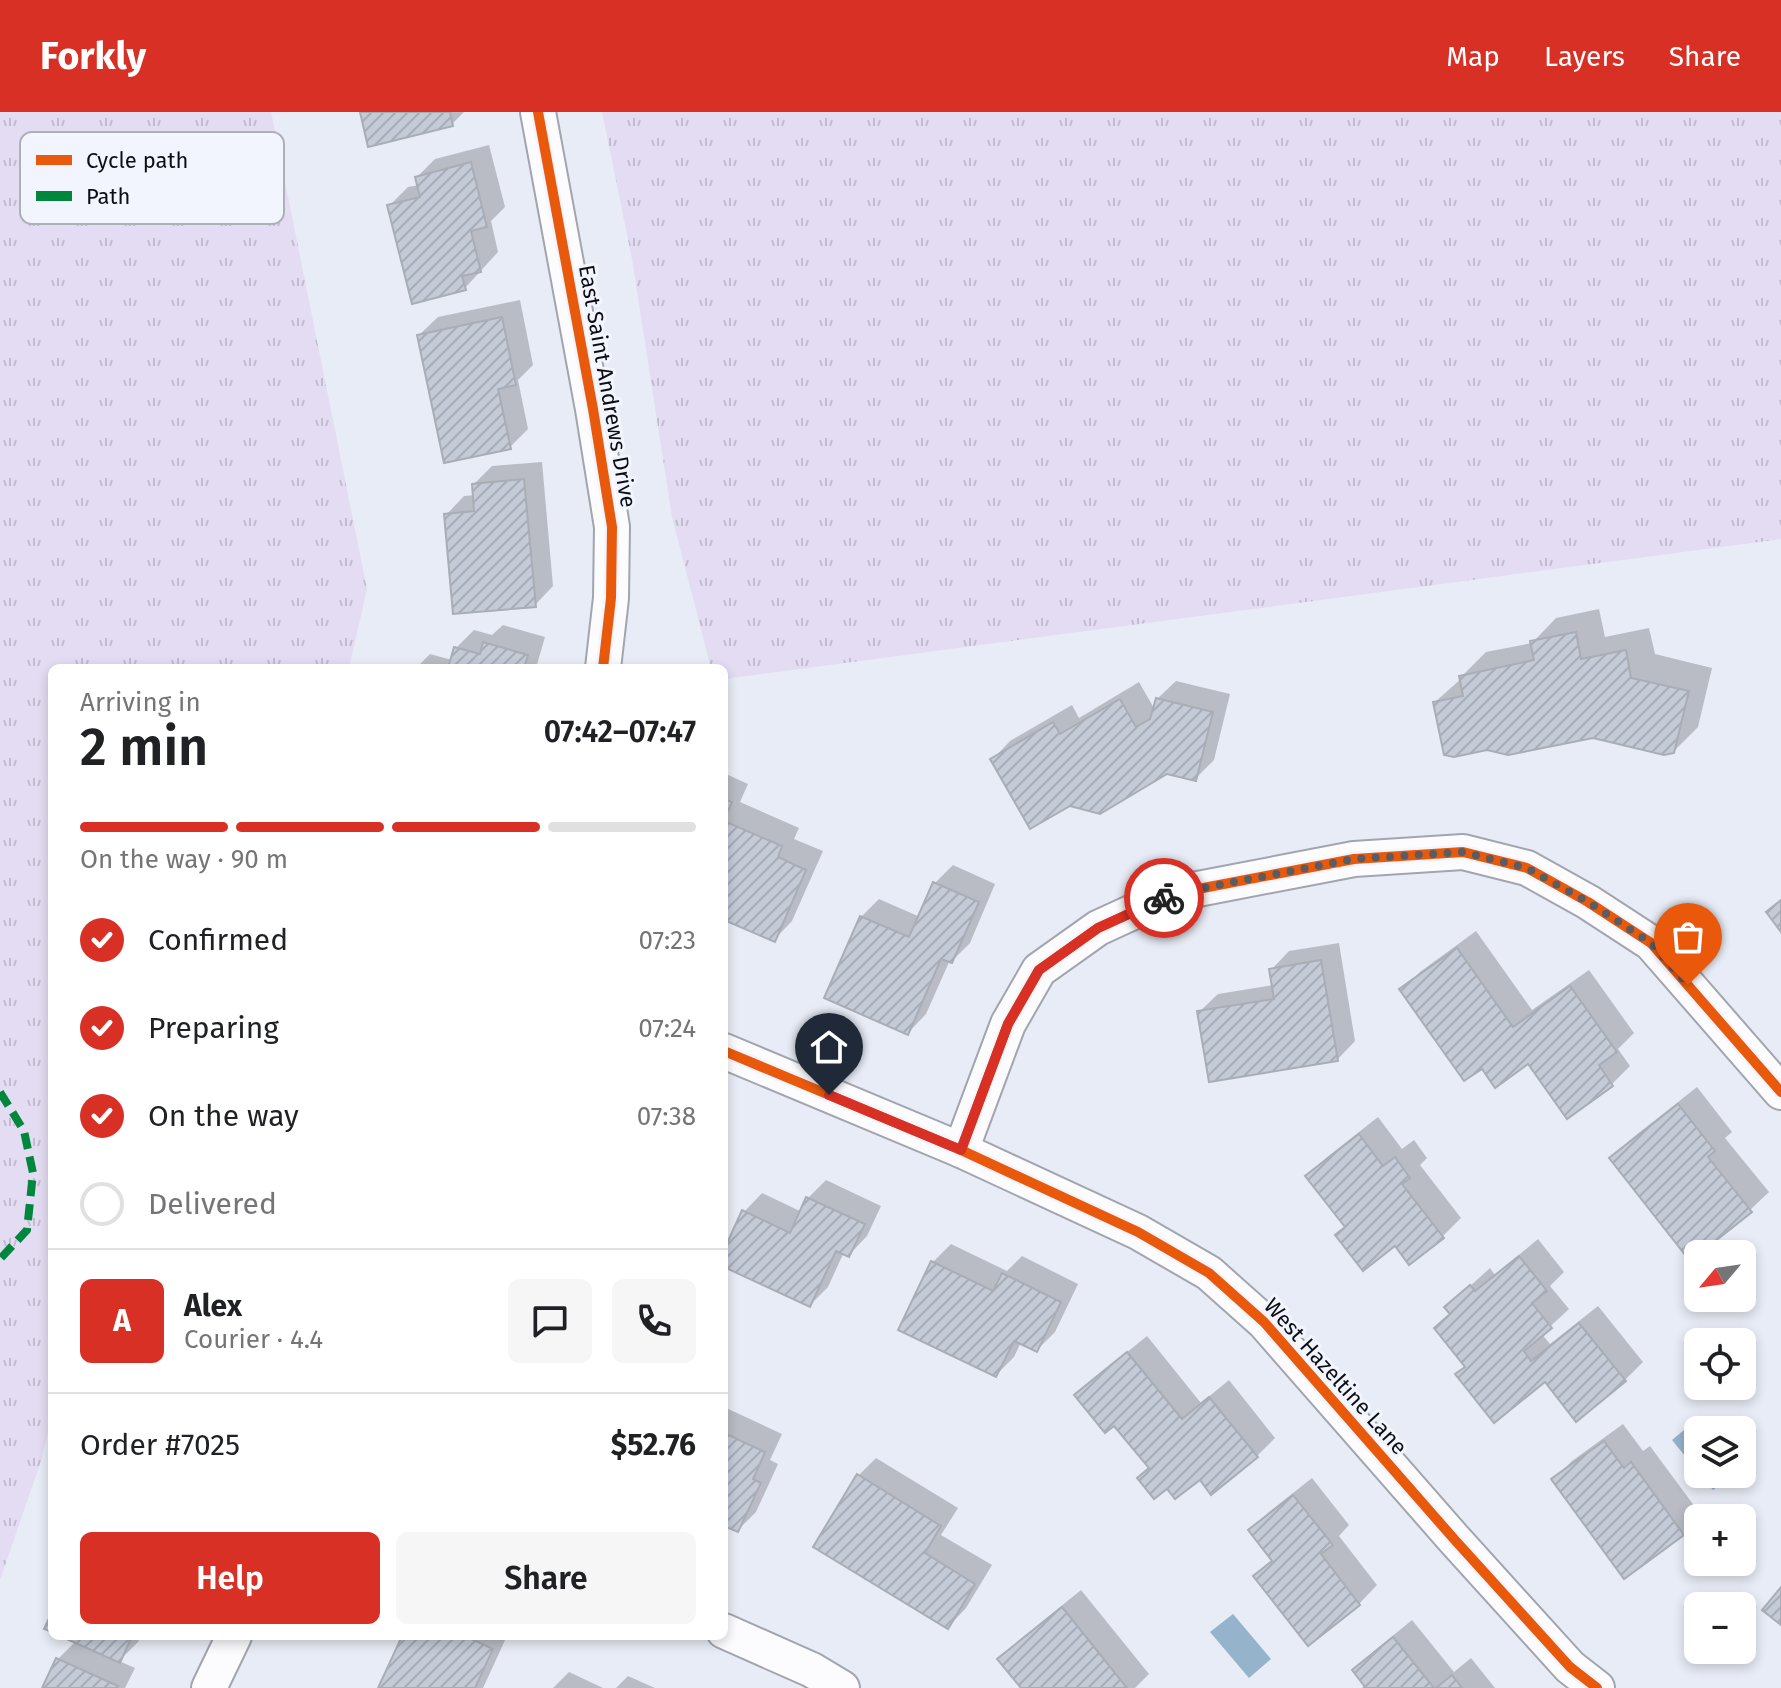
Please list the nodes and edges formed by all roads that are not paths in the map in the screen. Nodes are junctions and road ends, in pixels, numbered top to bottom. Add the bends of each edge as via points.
1 (538, 112) edge
2 (603, 664) edge
3 (728, 1053) edge
4 (1781, 1092) edge
5 (961, 1150) junction
6 (728, 1633) edge
7 (232, 1640) edge
8 (209, 1688) edge
9 (842, 1688) edge
10 (1597, 1688) edge

1 - 2 street, East Saint Andrews Drive via 612,527
3 - 5 street, West Hazeltine Lane
4 - 5 street via 1651,943 1527,868 1463,852 1354,859 1172,894 1098,928 1039,970 1008,1024
5 - 10 street, West Hazeltine Lane via 1138,1232 1209,1273 1264,1322 1570,1667
6 - 9 street
7 - 8 street

